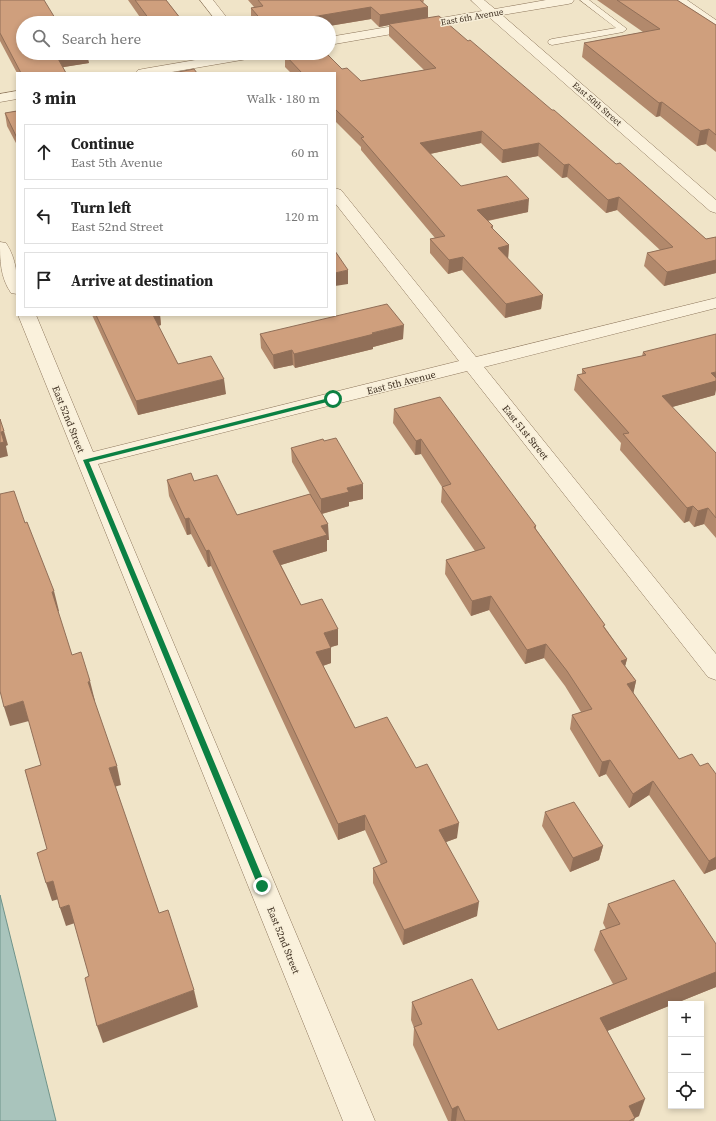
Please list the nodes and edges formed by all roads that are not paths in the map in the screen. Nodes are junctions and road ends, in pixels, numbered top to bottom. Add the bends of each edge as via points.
1 (206, 0) edge
2 (477, 0) edge
3 (568, 0) edge
4 (584, 0) edge
5 (681, 0) edge
6 (493, 13) junction
7 (219, 16) edge
8 (716, 24) edge
9 (336, 40) edge
10 (552, 42) dead end
11 (231, 60) edge
12 (150, 72) edge
13 (16, 95) edge
14 (0, 98) edge
15 (336, 194) edge
16 (716, 208) edge
17 (0, 247) edge
18 (16, 287) edge
19 (716, 303) edge
20 (28, 316) edge
21 (472, 364) junction
22 (86, 460) junction
23 (716, 670) edge
24 (359, 1121) edge

1 - 7 street
2 - 6 street, East 50th Street
3 - 6 street, East 6th Avenue
4 - 10 lane via 623,29
5 - 8 lane
6 - 9 street, East 6th Avenue
6 - 16 street, East 50th Street
11 - 12 street
13 - 14 street
15 - 21 street, East 51st Street
17 - 18 street
19 - 21 street, East 5th Avenue
20 - 22 street, East 52nd Street
21 - 22 street, East 5th Avenue
21 - 23 street, East 51st Street
22 - 24 street, East 52nd Street

